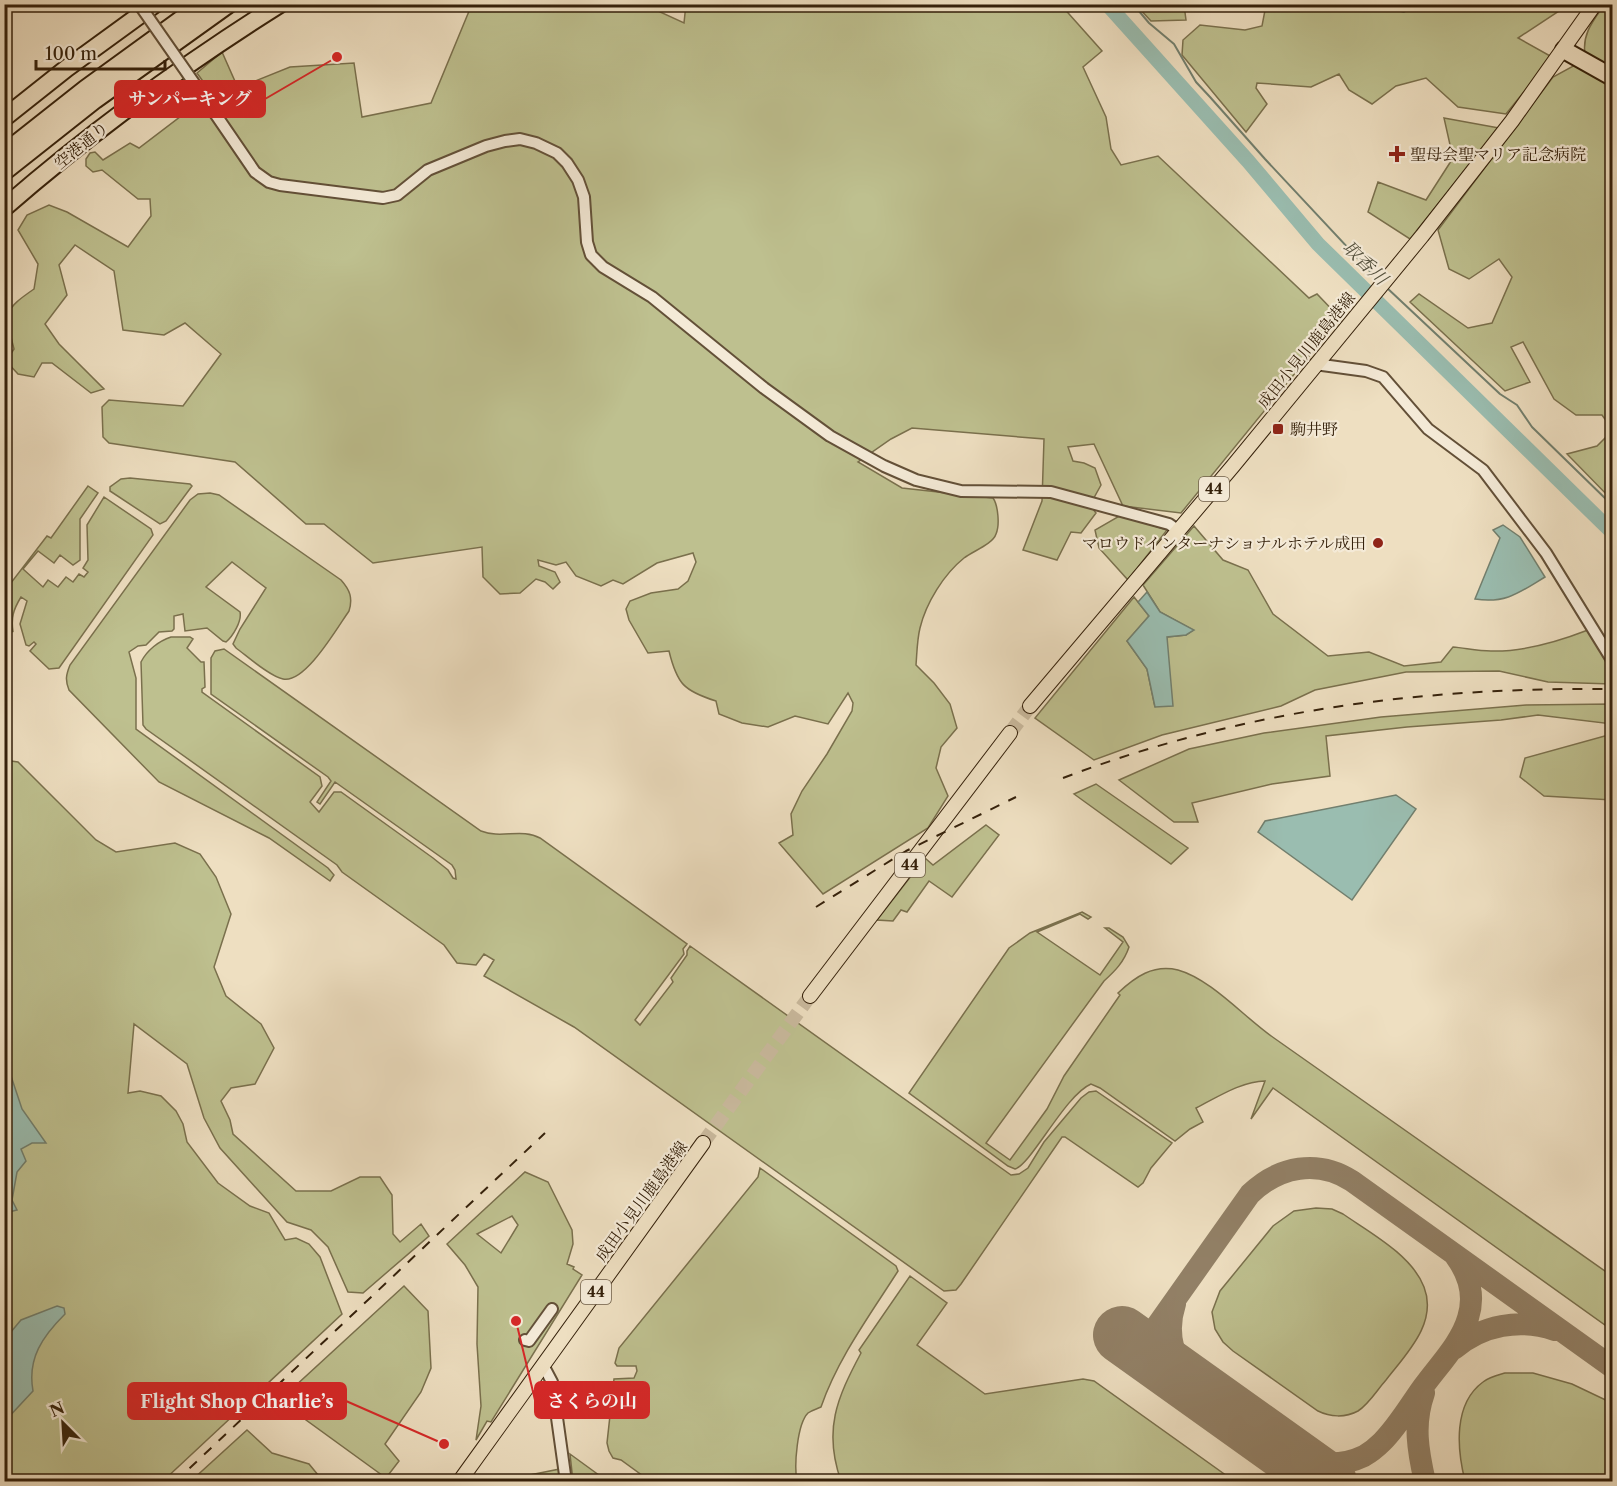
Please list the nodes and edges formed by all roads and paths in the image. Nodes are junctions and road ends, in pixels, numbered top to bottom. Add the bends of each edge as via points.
1 (138, 4) edge
2 (155, 4) edge
3 (202, 4) edge
4 (230, 4) edge
5 (280, 4) edge
6 (1594, 4) edge
7 (1564, 50) junction
8 (1612, 77) edge
9 (4, 117) edge
10 (4, 153) edge
11 (4, 172) edge
12 (4, 208) edge
13 (1315, 364) junction
14 (1179, 531) junction
15 (1612, 660) edge
16 (1030, 706) tunnel mouth
17 (1010, 733) tunnel mouth
18 (810, 996) tunnel mouth
19 (703, 1143) tunnel mouth
20 (552, 1309) dead end
21 (525, 1340) dead end
22 (543, 1365) junction
23 (459, 1482) edge
24 (566, 1482) edge

1 - 14 street, bridge via 255,172 269,182 392,197 428,170 466,154 505,141 536,143 557,153 578,180 584,197 586,242 591,255 603,267 652,297 830,436 916,480 961,491 1051,492 1168,524
2 - 9 highway
3 - 10 highway
4 - 11 highway via 95,100
5 - 12 highway, 空港通り via 119,115
6 - 7 main road, 成田小見川鹿島港線 / 44
7 - 8 highway
7 - 13 main road, 成田小見川鹿島港線 / 44 via 1422,236
13 - 14 main road, 成田小見川鹿島港線 / 44
13 - 15 street via 1366,370 1383,377 1428,429 1483,470 1546,553
14 - 16 main road, 成田小見川鹿島港線 / 44
17 - 18 main road, 44
19 - 22 main road, 成田小見川鹿島港線 / 44
20 - 21 street via 529,1341
22 - 23 main road, 成田小見川鹿島港線 / 44
22 - 24 street via 552,1382

